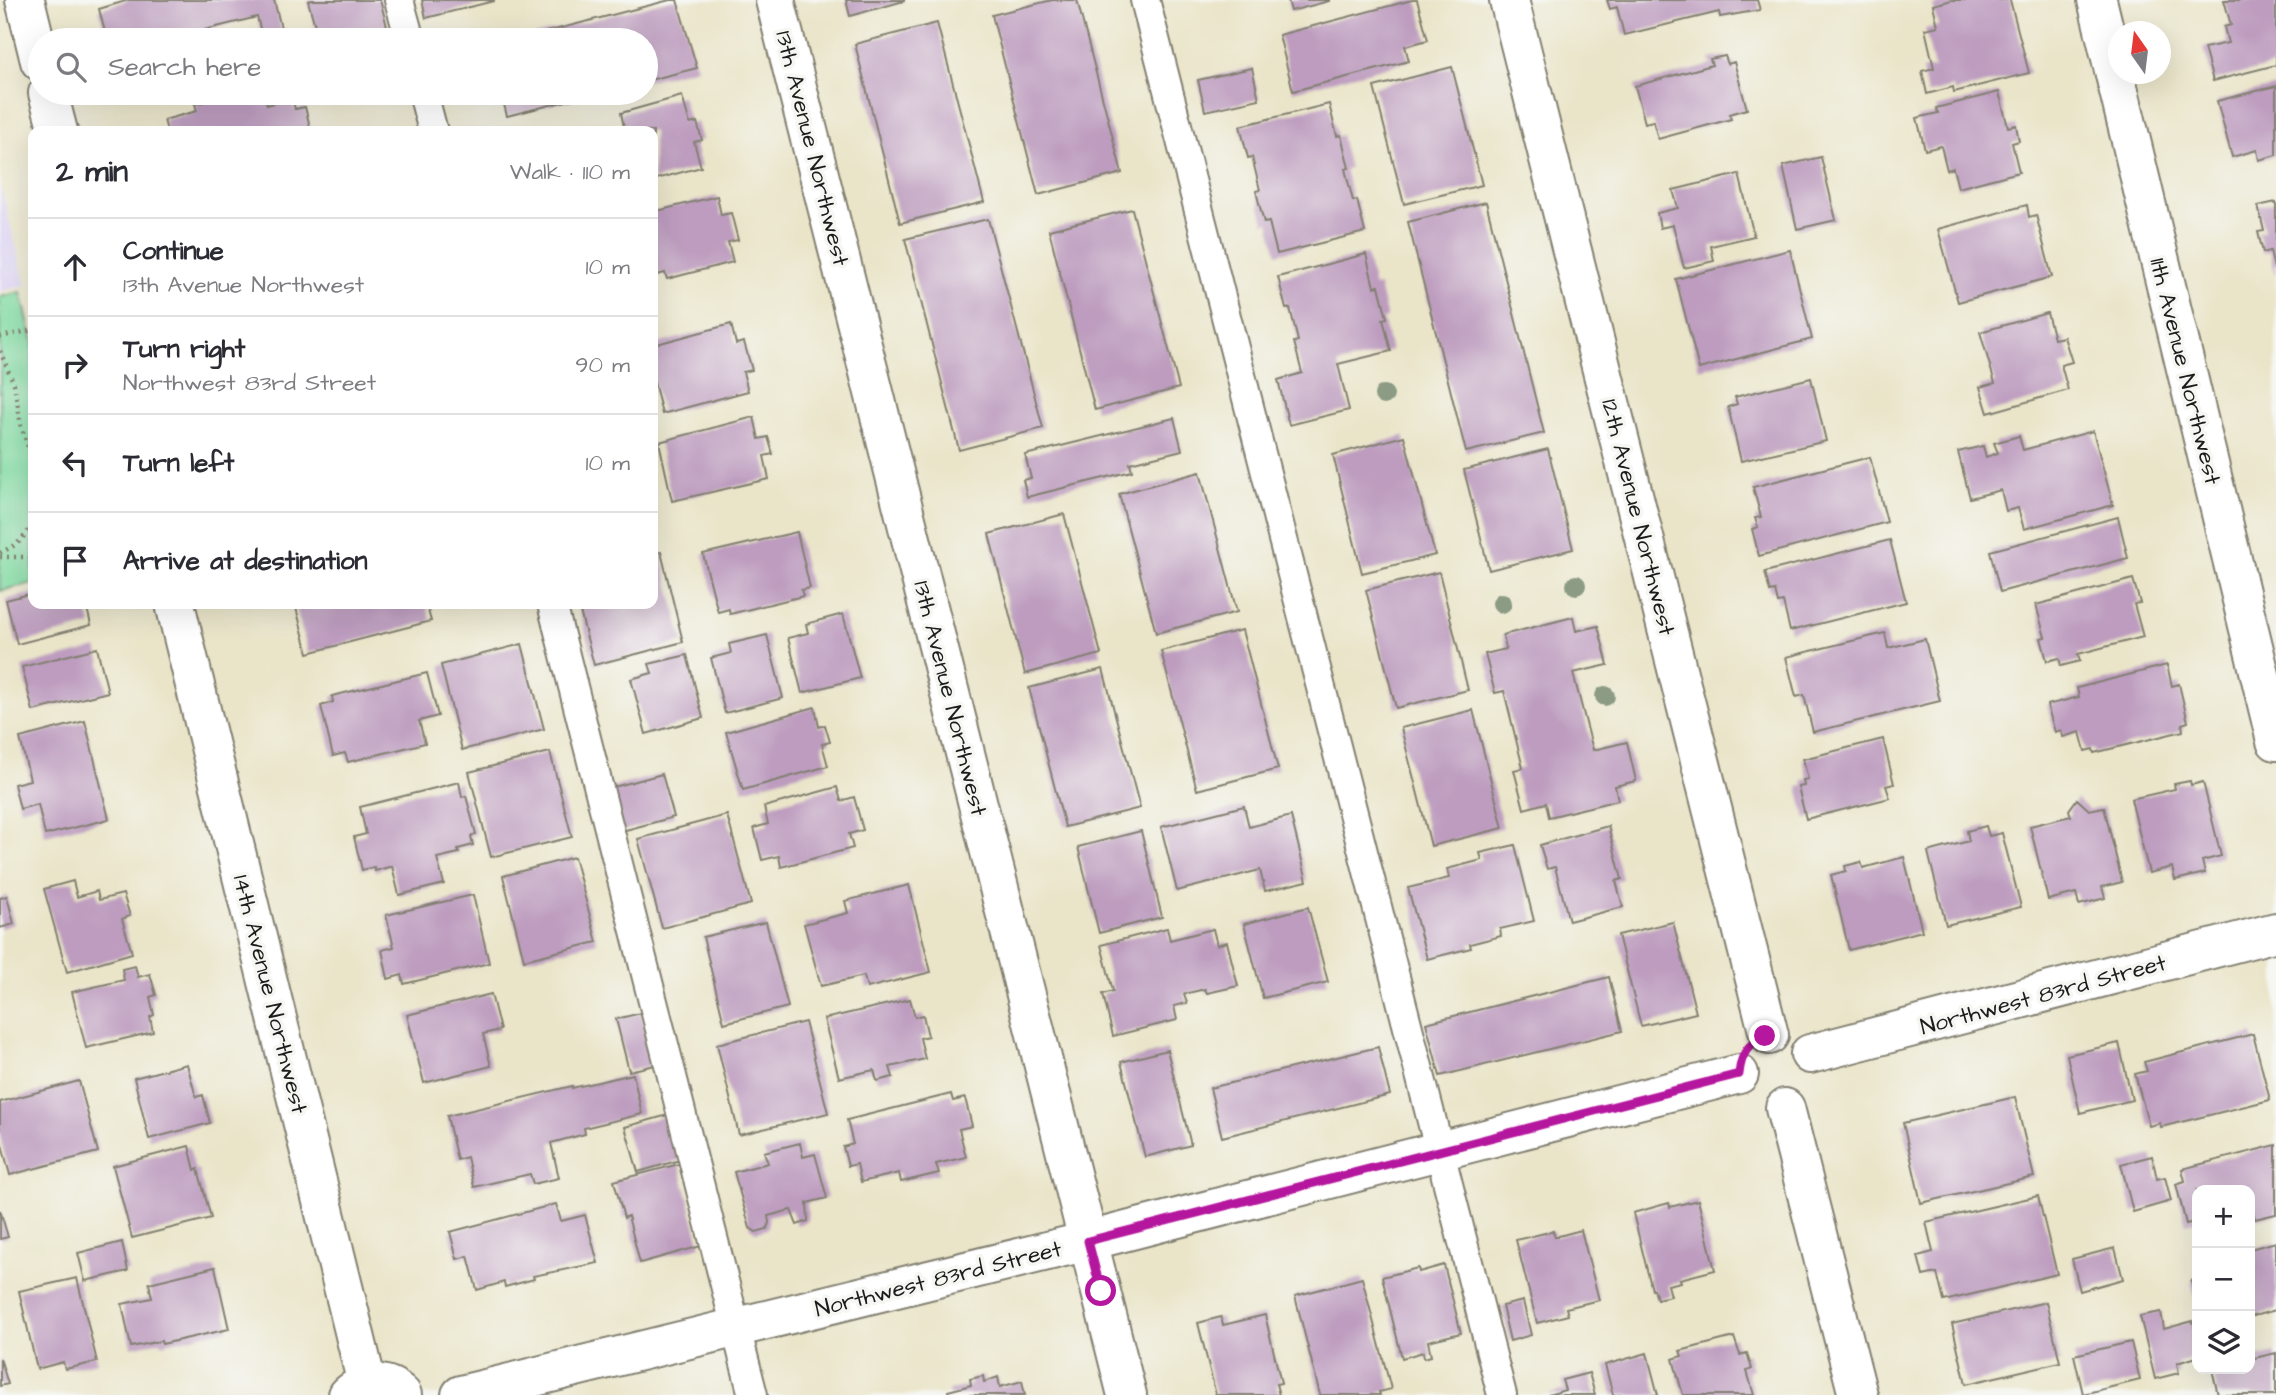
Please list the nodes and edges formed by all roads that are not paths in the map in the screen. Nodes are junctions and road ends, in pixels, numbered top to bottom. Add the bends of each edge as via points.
1 (25, 0) edge
2 (400, 0) edge
3 (775, 0) edge
4 (1145, 0) edge
5 (1508, 0) edge
6 (2097, 0) edge
7 (32, 28) edge
8 (407, 28) edge
9 (51, 105) edge
10 (426, 105) edge
11 (57, 126) edge
12 (432, 126) edge
13 (176, 609) edge
14 (553, 609) edge
15 (2276, 741) edge
16 (2276, 932) edge
17 (1769, 1035) junction
18 (1810, 1055) junction
19 (1739, 1074) junction
20 (1785, 1108) junction
21 (1441, 1150) junction
22 (1088, 1241) junction
23 (736, 1329) junction
24 (372, 1391) edge
25 (461, 1395) edge
26 (752, 1395) edge
27 (1127, 1395) edge
28 (1502, 1395) edge
29 (1858, 1395) edge

1 - 7 street
2 - 8 lane
3 - 22 street, 13th Avenue Northwest
4 - 21 lane
5 - 17 street, 12th Avenue Northwest
6 - 15 street, 11th Avenue Northwest
9 - 11 street
10 - 12 lane
13 - 24 street, 14th Avenue Northwest
14 - 23 lane
16 - 18 street, Northwest 83rd Street
17 - 18 street via 1799,1041
17 - 19 street via 1746,1050
18 - 20 street via 1812,1084 1797,1103
19 - 20 street via 1742,1087 1760,1105
19 - 21 street, Northwest 83rd Street
20 - 29 street
21 - 22 street, Northwest 83rd Street
21 - 28 lane
22 - 23 street, Northwest 83rd Street
22 - 27 street, 13th Avenue Northwest
23 - 25 street, Northwest 83rd Street
23 - 26 lane

